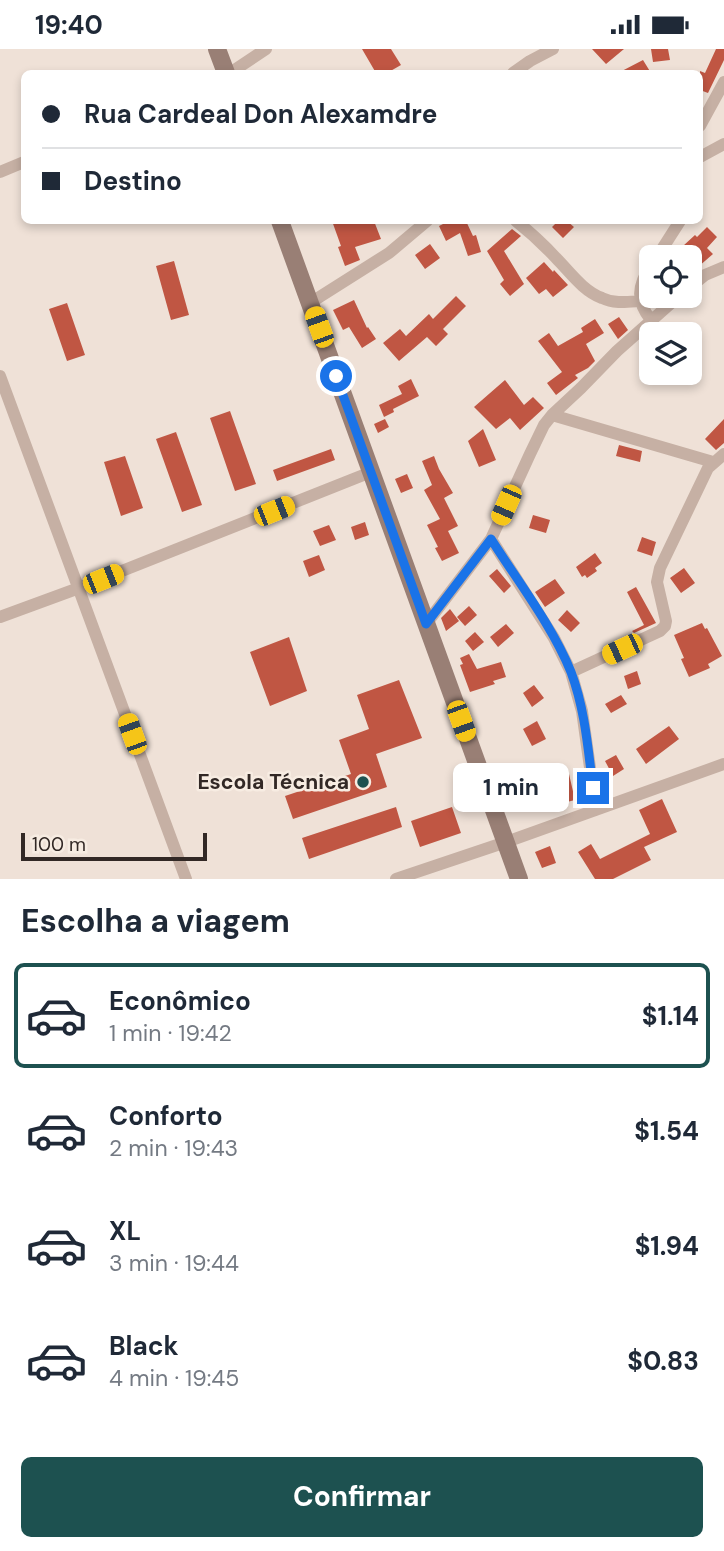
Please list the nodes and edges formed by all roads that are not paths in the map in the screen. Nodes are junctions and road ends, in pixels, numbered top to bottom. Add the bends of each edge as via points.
1 (217, 49) edge
2 (266, 49) edge
3 (553, 49) edge
4 (227, 70) edge
5 (233, 70) edge
6 (517, 70) edge
7 (724, 82) edge
8 (703, 120) edge
9 (724, 144) edge
10 (703, 155) edge
11 (21, 163) edge
12 (0, 172) edge
13 (281, 224) edge
14 (423, 224) edge
15 (525, 224) edge
16 (678, 224) edge
17 (664, 245) edge
18 (724, 267) edge
19 (702, 277) edge
20 (639, 301) edge
21 (310, 303) junction
22 (643, 308) edge
23 (665, 308) edge
24 (651, 320) junction
25 (0, 376) edge
26 (552, 415) junction
27 (724, 454) edge
28 (713, 462) junction
29 (371, 472) junction
30 (491, 539) junction
31 (79, 588) junction
32 (0, 617) edge
33 (426, 624) junction
34 (571, 672) junction
35 (724, 764) edge
36 (596, 810) junction
37 (506, 842) junction
38 (186, 879) edge
39 (396, 879) edge
40 (519, 879) edge

1 - 4 main road
2 - 5 street
3 - 6 street
7 - 8 street
9 - 10 street
11 - 12 street
13 - 21 main road
14 - 21 street via 389,253
15 - 20 street via 596,295 619,303
16 - 17 street
18 - 19 street
21 - 29 main road
22 - 24 street
23 - 24 street
24 - 26 street
25 - 31 street
26 - 28 street
26 - 30 street
27 - 28 street
28 - 34 street via 660,568 657,582 665,627
29 - 31 street
29 - 33 main road
30 - 33 street
30 - 34 street
31 - 32 street
31 - 38 street
33 - 37 main road
34 - 36 street via 582,711
35 - 36 street
36 - 37 street
37 - 39 street
37 - 40 main road

